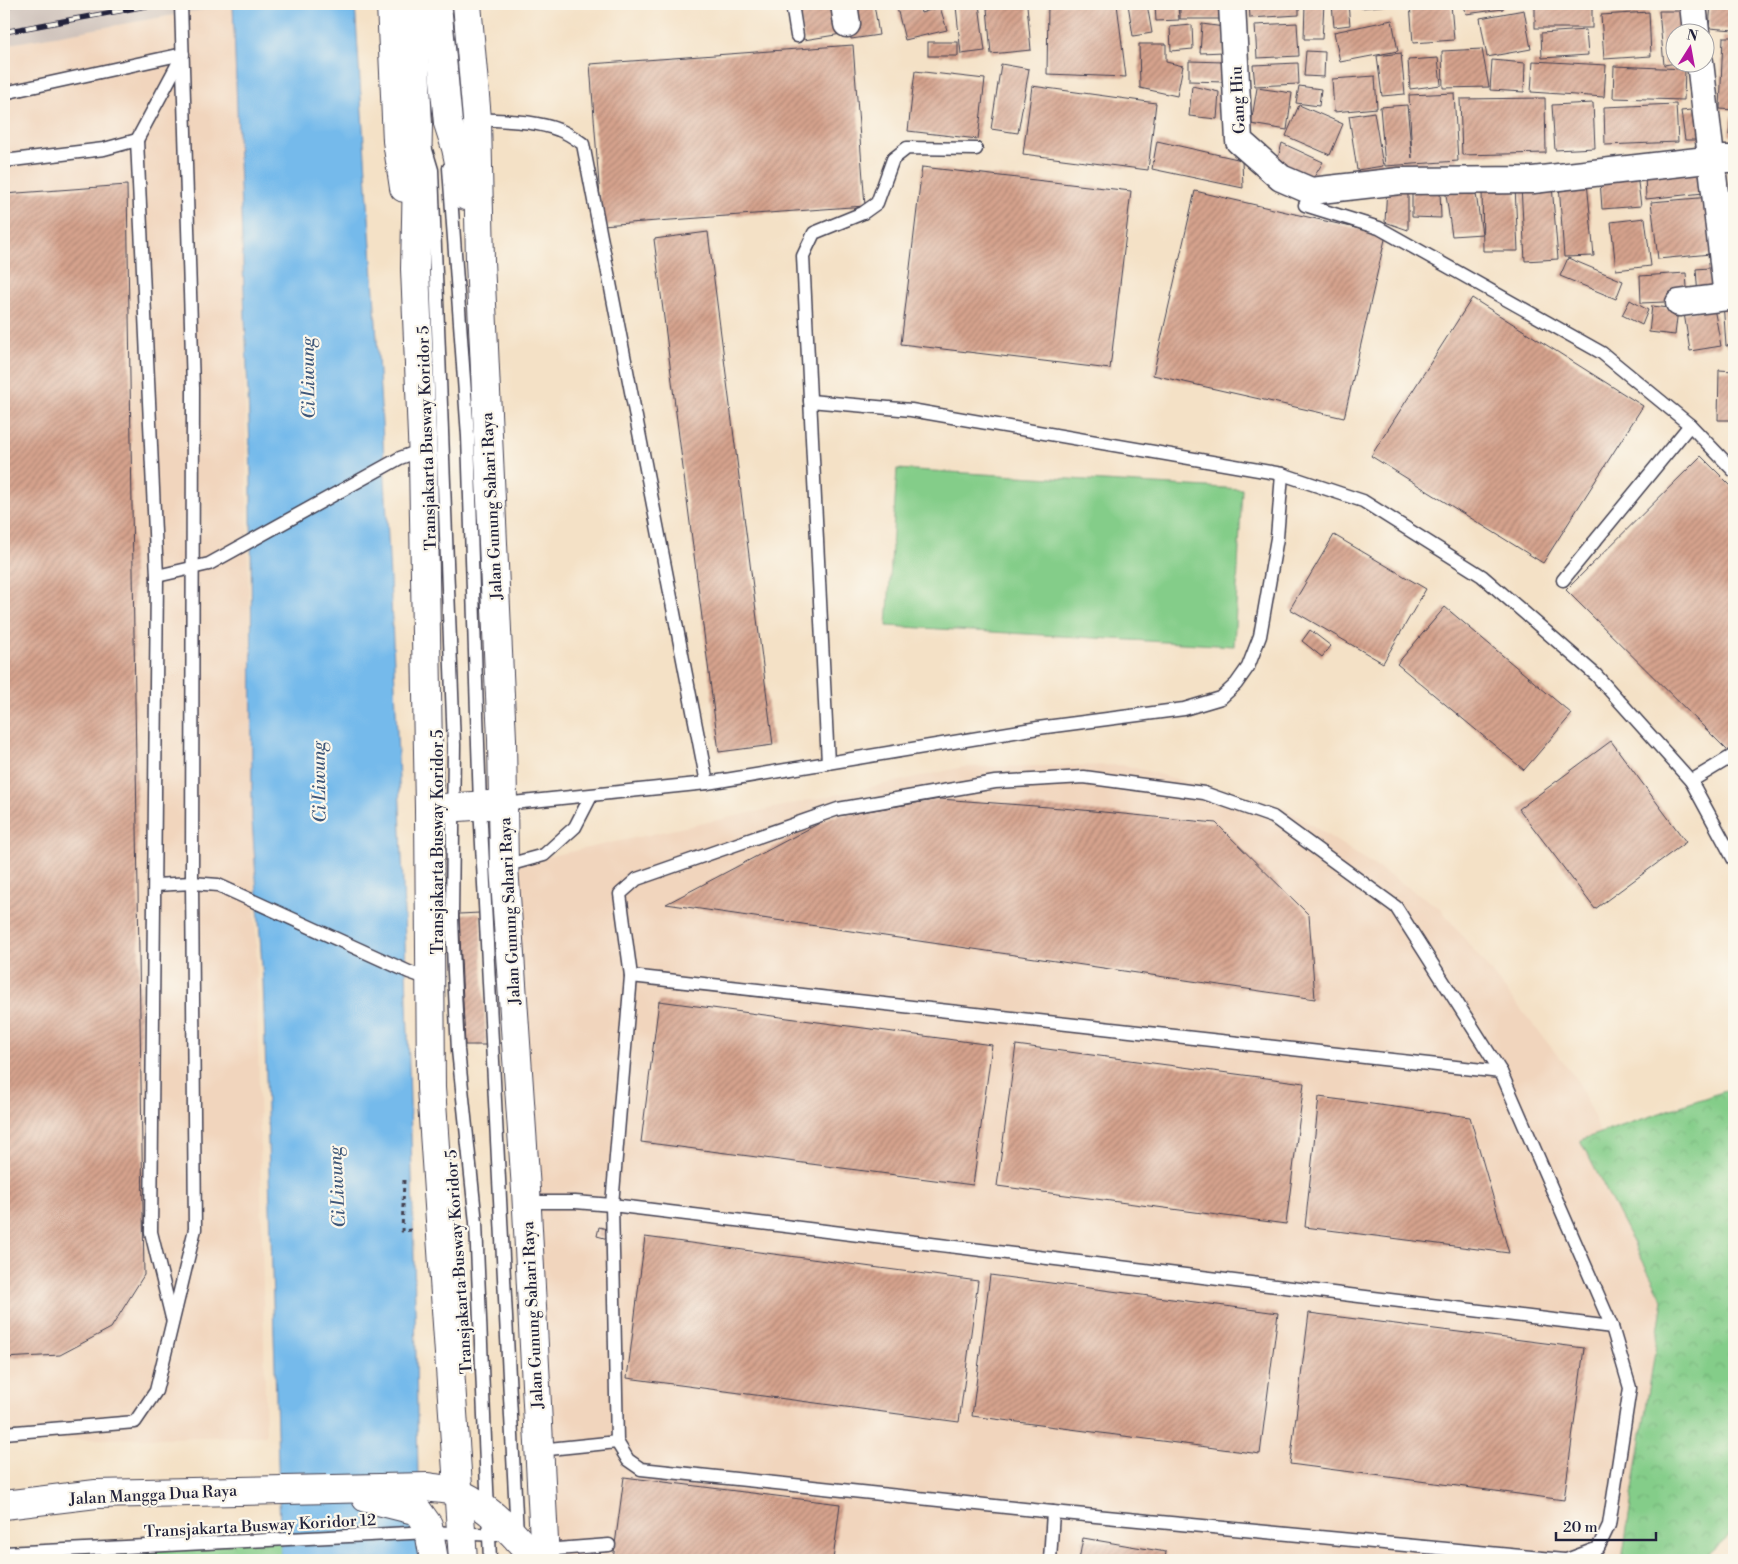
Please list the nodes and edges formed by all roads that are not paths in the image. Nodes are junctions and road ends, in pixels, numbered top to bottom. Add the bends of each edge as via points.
1 (181, 4) edge
2 (391, 4) edge
3 (412, 4) edge
4 (437, 4) edge
5 (467, 4) edge
6 (471, 4) edge
7 (792, 4) edge
8 (1232, 4) edge
9 (1693, 4) edge
10 (1695, 22) edge
11 (797, 36) dead end
12 (183, 54) junction
13 (1702, 72) edge
14 (4, 93) edge
15 (476, 119) junction
16 (448, 124) junction
17 (418, 125) junction
18 (137, 140) junction
19 (976, 149) dead end
20 (1723, 159) edge
21 (4, 161) edge
22 (1305, 205) dead end
23 (480, 261) junction
24 (415, 269) junction
25 (1730, 297) edge
26 (1679, 303) dead end
27 (810, 401) junction
28 (1690, 425) junction
29 (411, 454) junction
30 (1734, 471) edge
31 (1282, 474) junction
32 (193, 566) junction
33 (156, 576) junction
34 (1563, 580) dead end
35 (1734, 755) edge
36 (828, 763) junction
37 (1691, 782) junction
38 (707, 783) junction
39 (591, 796) junction
40 (491, 804) junction
41 (441, 808) junction
42 (1734, 860) edge
43 (504, 866) junction
44 (192, 883) junction
45 (155, 885) junction
46 (419, 976) junction
47 (631, 976) junction
48 (1501, 1072) junction
49 (527, 1202) junction
50 (612, 1205) junction
51 (172, 1321) junction
52 (1612, 1327) junction
53 (4, 1433) edge
54 (617, 1442) junction
55 (539, 1450) junction
56 (302, 1488) junction
57 (458, 1493) junction
58 (4, 1505) edge
59 (1054, 1512) junction
60 (488, 1524) junction
61 (427, 1530) junction
62 (461, 1532) junction
63 (610, 1545) dead end
64 (518, 1548) edge
65 (4, 1553) edge
66 (541, 1557) edge
67 (434, 1560) edge
68 (463, 1560) edge
69 (490, 1560) edge
70 (1050, 1560) edge
71 (1565, 1560) edge

1 - 12 lane
2 - 24 main road via 397,141
3 - 17 main road
4 - 16 main road, Jalan Gunung Sahari Raya
5 - 6 street
5 - 15 main road, Jalan Gunung Sahari Raya
7 - 11 lane
8 - 20 street, Gang Hiu via 1238,142 1281,178 1311,191 1400,181 1533,180
9 - 10 street
12 - 14 lane
12 - 18 lane
12 - 32 lane via 193,388
13 - 20 street
15 - 23 main road, Jalan Gunung Sahari Raya
15 - 38 lane via 546,126 560,130 583,144
16 - 23 main road, Jalan Gunung Sahari Raya
16 - 40 lane
17 - 24 main road
17 - 41 lane, Transjakarta Busway Koridor 5 via 432,170 454,745
18 - 21 lane via 104,149
18 - 33 lane
19 - 27 lane via 907,148 893,159 876,203 863,213 814,233 803,256
20 - 25 street
22 - 28 lane via 1379,228 1593,348
23 - 40 main road, Jalan Gunung Sahari Raya via 502,739
24 - 29 main road
25 - 26 street
27 - 31 lane via 911,410
27 - 36 lane
28 - 30 lane
28 - 34 lane
29 - 32 lane via 209,564
29 - 41 main road
31 - 36 lane via 1277,538 1260,636 1248,668 1221,698 1184,709 1038,728
31 - 37 lane via 1363,501 1482,576 1596,674
32 - 33 lane
32 - 44 lane
33 - 45 lane
35 - 37 lane
36 - 38 lane
37 - 42 lane
38 - 39 lane
39 - 40 lane
39 - 43 lane via 575,827 544,855
40 - 41 main road
40 - 43 main road, Jalan Gunung Sahari Raya
40 - 64 lane
41 - 46 main road
41 - 60 lane, Transjakarta Busway Koridor 5 via 452,917 458,1050 476,1224
43 - 49 main road, Jalan Gunung Sahari Raya
44 - 45 lane
44 - 46 lane via 218,885
44 - 51 lane via 195,1229
45 - 51 lane via 151,1232
46 - 57 main road via 431,1088
47 - 48 lane
47 - 48 lane via 620,894 637,879 838,809 994,782 1084,777 1204,793 1273,817 1396,907
47 - 50 lane
48 - 52 lane
49 - 50 lane
49 - 55 main road, Jalan Gunung Sahari Raya
50 - 52 lane
50 - 54 lane
51 - 53 lane via 156,1391 135,1422
52 - 71 lane via 1630,1388 1609,1525 1598,1548
54 - 55 lane
54 - 59 lane via 628,1460 641,1468
55 - 66 main road, Jalan Gunung Sahari Raya
56 - 57 main road, Jalan Mangga Dua Raya via 423,1487
56 - 58 main road, Jalan Mangga Dua Raya via 96,1494
56 - 61 main road, Jalan Mangga Dua Raya via 381,1500 418,1511
57 - 60 main road, Jalan Mangga Dua Raya
57 - 62 main road
59 - 70 lane
59 - 71 lane
60 - 62 lane, Transjakarta Busway Koridor 12
60 - 64 main road, Jalan Mangga Dua Raya
60 - 69 lane, Transjakarta Busway Koridor 5
61 - 62 lane, Transjakarta Busway Koridor 12
61 - 65 lane, Transjakarta Busway Koridor 12
61 - 67 main road
62 - 68 main road
63 - 66 lane
64 - 66 main road, Jalan Mangga Dua Raya

